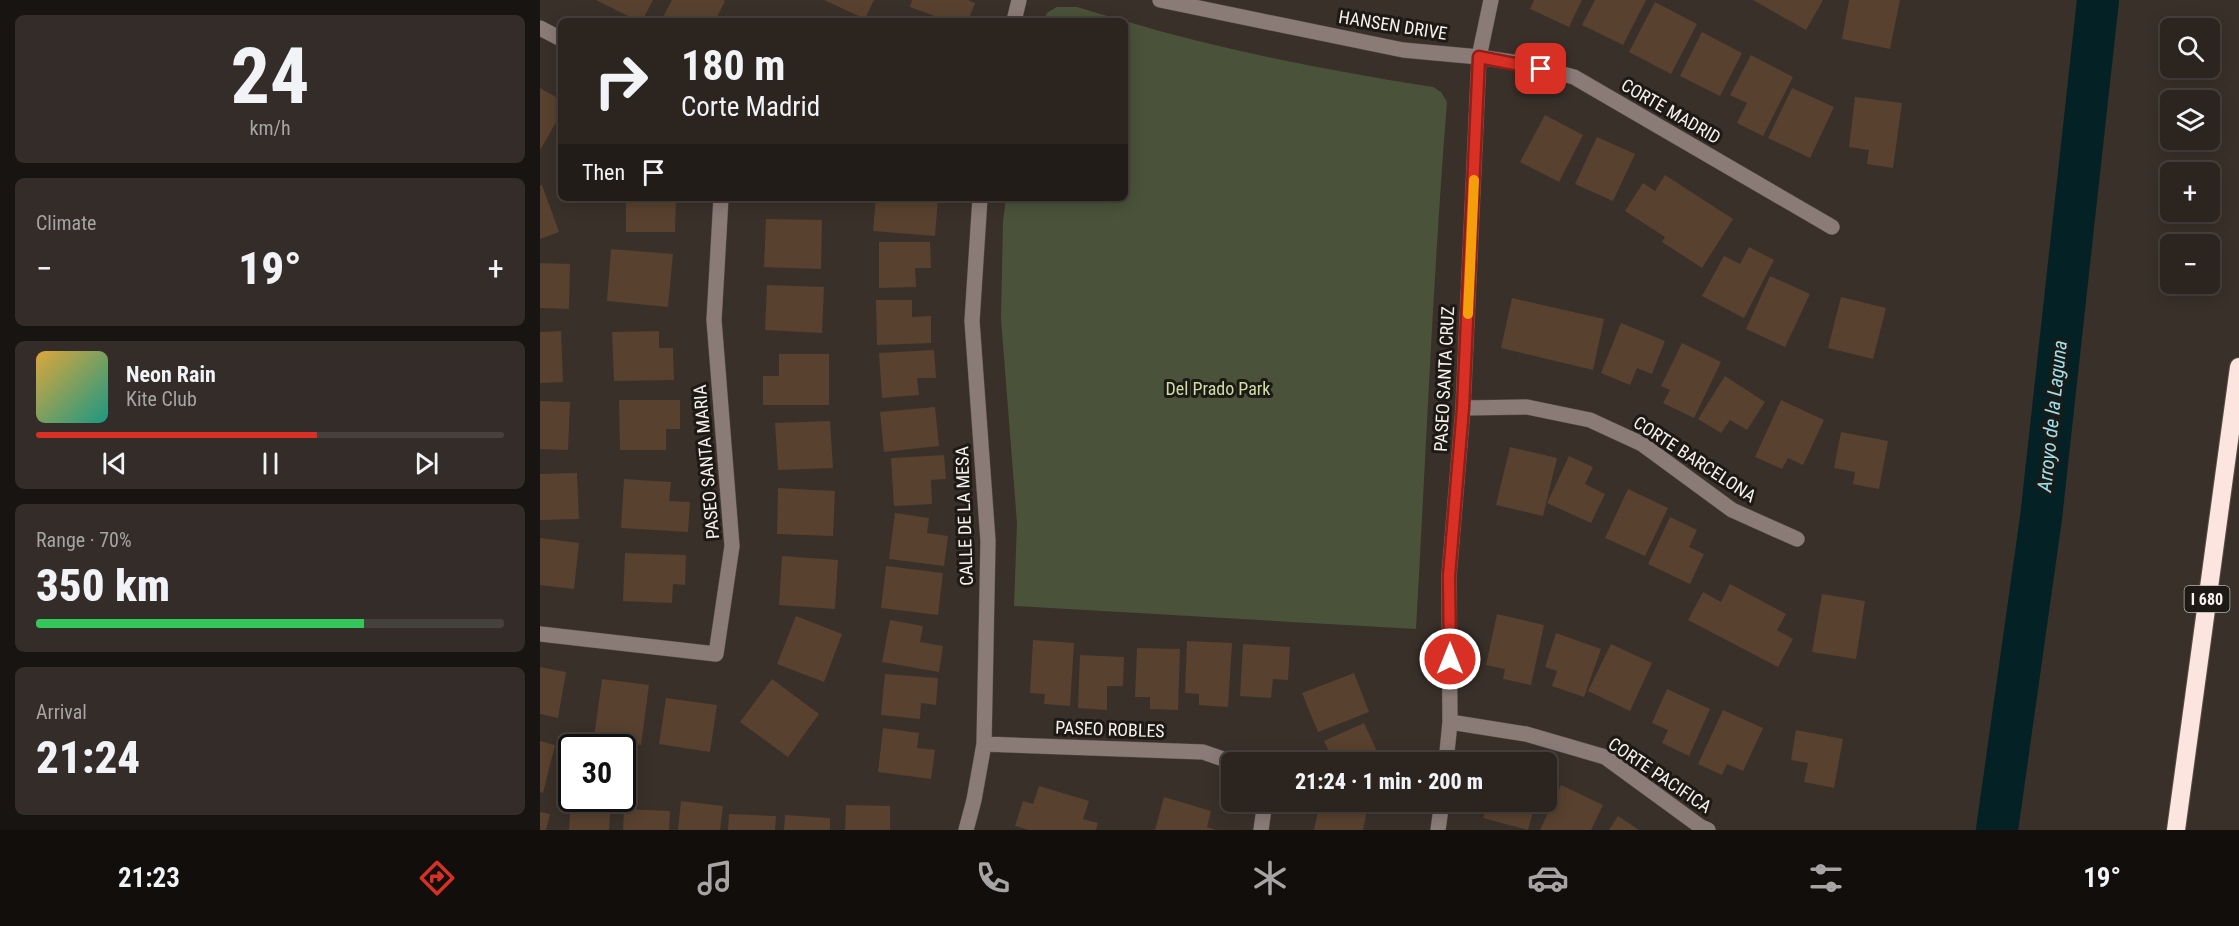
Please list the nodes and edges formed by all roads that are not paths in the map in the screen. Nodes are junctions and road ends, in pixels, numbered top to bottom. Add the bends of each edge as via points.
1 (1019, 0) edge
2 (1160, 0) edge
3 (1491, 0) edge
4 (1015, 18) edge
5 (540, 28) edge
6 (558, 37) edge
7 (1479, 57) junction
8 (721, 201) edge
9 (980, 201) edge
10 (1832, 227) dead end
11 (2239, 368) edge
12 (1463, 408) junction
13 (1797, 539) dead end
14 (540, 634) edge
15 (1450, 722) junction
16 (984, 744) junction
17 (1447, 752) edge
18 (1221, 758) edge
19 (1263, 812) edge
20 (1440, 812) edge
21 (966, 830) edge
22 (1261, 830) edge
23 (1438, 830) edge
24 (1708, 830) edge
25 (2176, 830) edge

1 - 4 street
2 - 7 street, HANSEN DRIVE via 1403,50
3 - 7 street, PASEO SANTA CRUZ
5 - 6 street
7 - 10 street, CORTE MADRID via 1574,77
7 - 12 street, PASEO SANTA CRUZ
8 - 14 street, PASEO SANTA MARIA via 714,320 732,546 716,654
9 - 16 street, CALLE DE LA MESA via 972,321 987,542
11 - 25 highway, I 680
12 - 13 street, CORTE BARCELONA via 1527,407 1590,420 1642,444 1732,510
12 - 15 street, PASEO SANTA CRUZ via 1449,576
15 - 17 street, PASEO SANTA CRUZ
15 - 24 street, CORTE PACIFICA via 1526,734 1605,757
16 - 18 street, PASEO ROBLES via 1203,752
16 - 21 street, CALLE DE LA MESA
19 - 22 street
20 - 23 street

